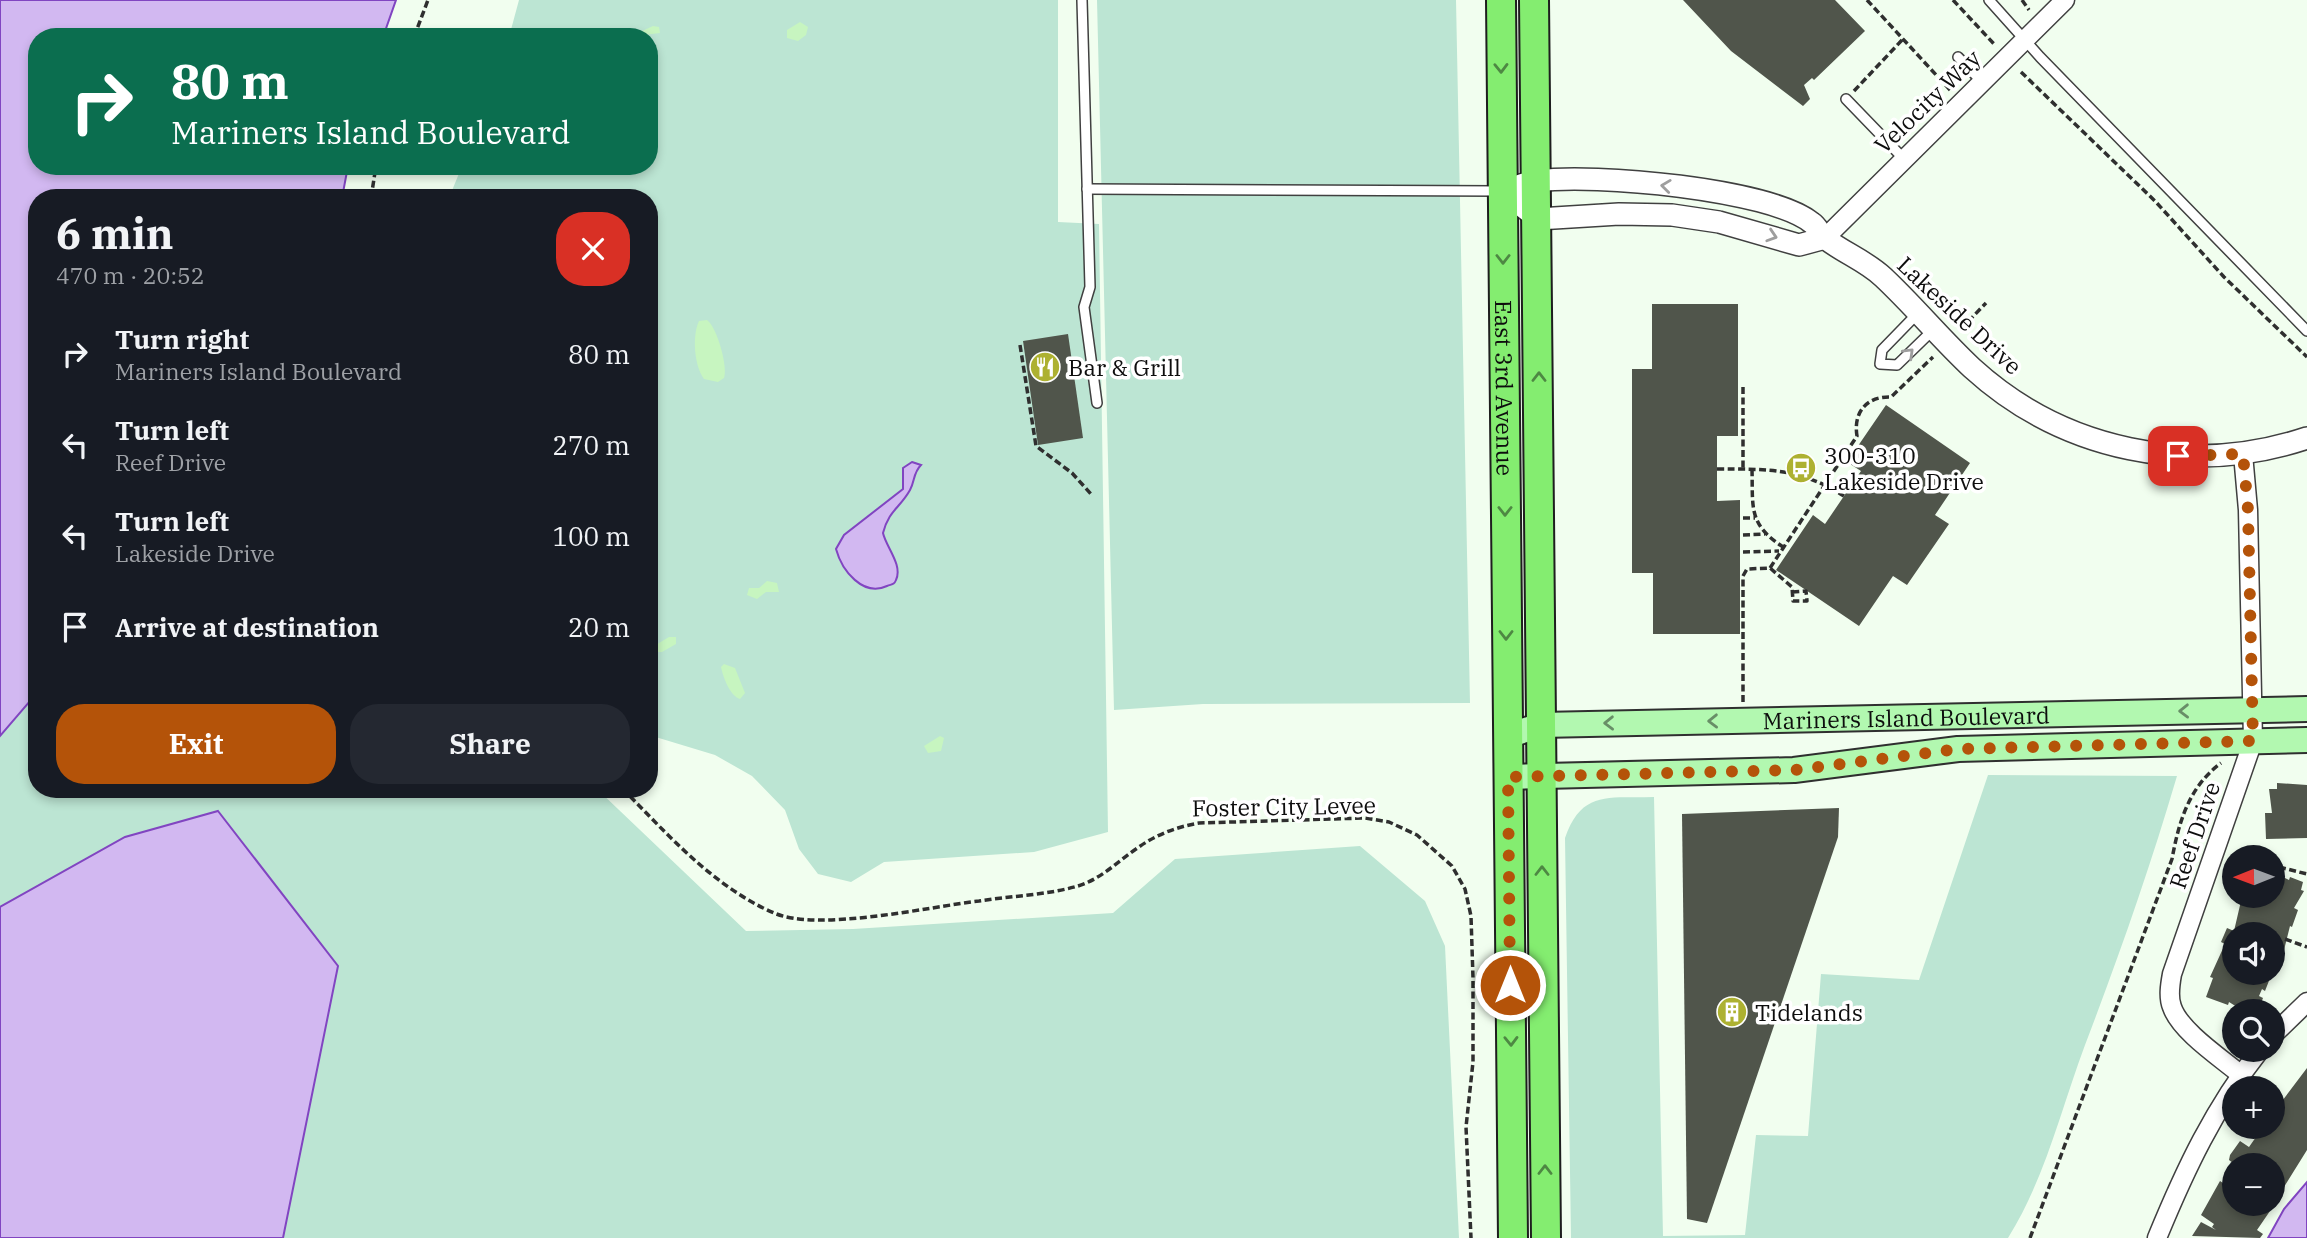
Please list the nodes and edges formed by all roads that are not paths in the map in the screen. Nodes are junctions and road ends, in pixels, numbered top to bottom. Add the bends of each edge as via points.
1 (1082, 0) edge
2 (1501, 0) edge
3 (1534, 0) edge
4 (1989, 0) edge
5 (2065, 0) edge
6 (2026, 38) junction
7 (1958, 57) dead end
8 (1982, 82) junction
9 (1846, 99) road end
10 (1903, 158) junction
11 (1537, 181) junction
12 (1087, 189) junction
13 (1503, 191) junction
14 (1538, 219) junction
15 (1825, 238) junction
16 (1918, 313) junction
17 (1934, 329) junction
18 (2307, 331) edge
19 (1097, 402) dead end
20 (2307, 438) edge
21 (2243, 454) junction
22 (2307, 709) edge
23 (2252, 710) junction
24 (1541, 725) junction
25 (1507, 736) junction
26 (2307, 740) edge
27 (2253, 741) junction
28 (1542, 776) junction
29 (1508, 777) junction
30 (2307, 1002) edge
31 (2285, 1023) edge
32 (2250, 1062) edge
33 (2241, 1074) junction
34 (1513, 1238) edge
35 (1546, 1238) edge
36 (2157, 1238) edge

1 - 12 lane
2 -> 13 main road, East 3rd Avenue
3 - 11 main road, East 3rd Avenue
4 - 6 lane
5 - 6 street, Velocity Way
6 - 8 street, Velocity Way
6 - 18 lane
7 - 8 lane
8 - 10 street, Velocity Way
9 - 10 lane
10 - 15 street, Velocity Way
11 - 13 street, Lakeside Drive
11 - 14 main road, East 3rd Avenue
15 -> 11 street, Lakeside Drive via 1813,223 1791,211 1734,194 1632,181
12 - 13 lane
12 - 19 lane via 1090,287 1084,307
13 - 14 street
13 -> 25 main road, East 3rd Avenue
14 -> 15 street via 1672,215 1719,222 1799,245
24 -> 14 main road, East 3rd Avenue
15 - 16 street, Lakeside Drive via 1881,275
16 - 17 street, Lakeside Drive
16 -> 17 lane via 1882,350 1880,364 1897,365
17 - 21 street, Lakeside Drive via 2005,395 2080,435 2156,455
20 - 21 street, Lakeside Drive
21 - 23 street, Reef Drive
22 - 23 main road, Mariners Island Boulevard
23 -> 24 main road, Mariners Island Boulevard
23 - 27 street, Reef Drive
24 - 25 main road, Mariners Island Boulevard
24 - 28 main road, East 3rd Avenue
25 - 29 main road, East 3rd Avenue
26 - 27 main road, Mariners Island Boulevard
27 - 28 main road, Mariners Island Boulevard via 1958,749 1794,770
27 - 33 street, Reef Drive via 2169,991 2182,1024
28 - 29 main road, Mariners Island Boulevard
35 -> 28 main road, East 3rd Avenue
29 -> 34 main road, East 3rd Avenue
30 - 31 street
32 - 33 street
33 - 36 street via 2195,1150

